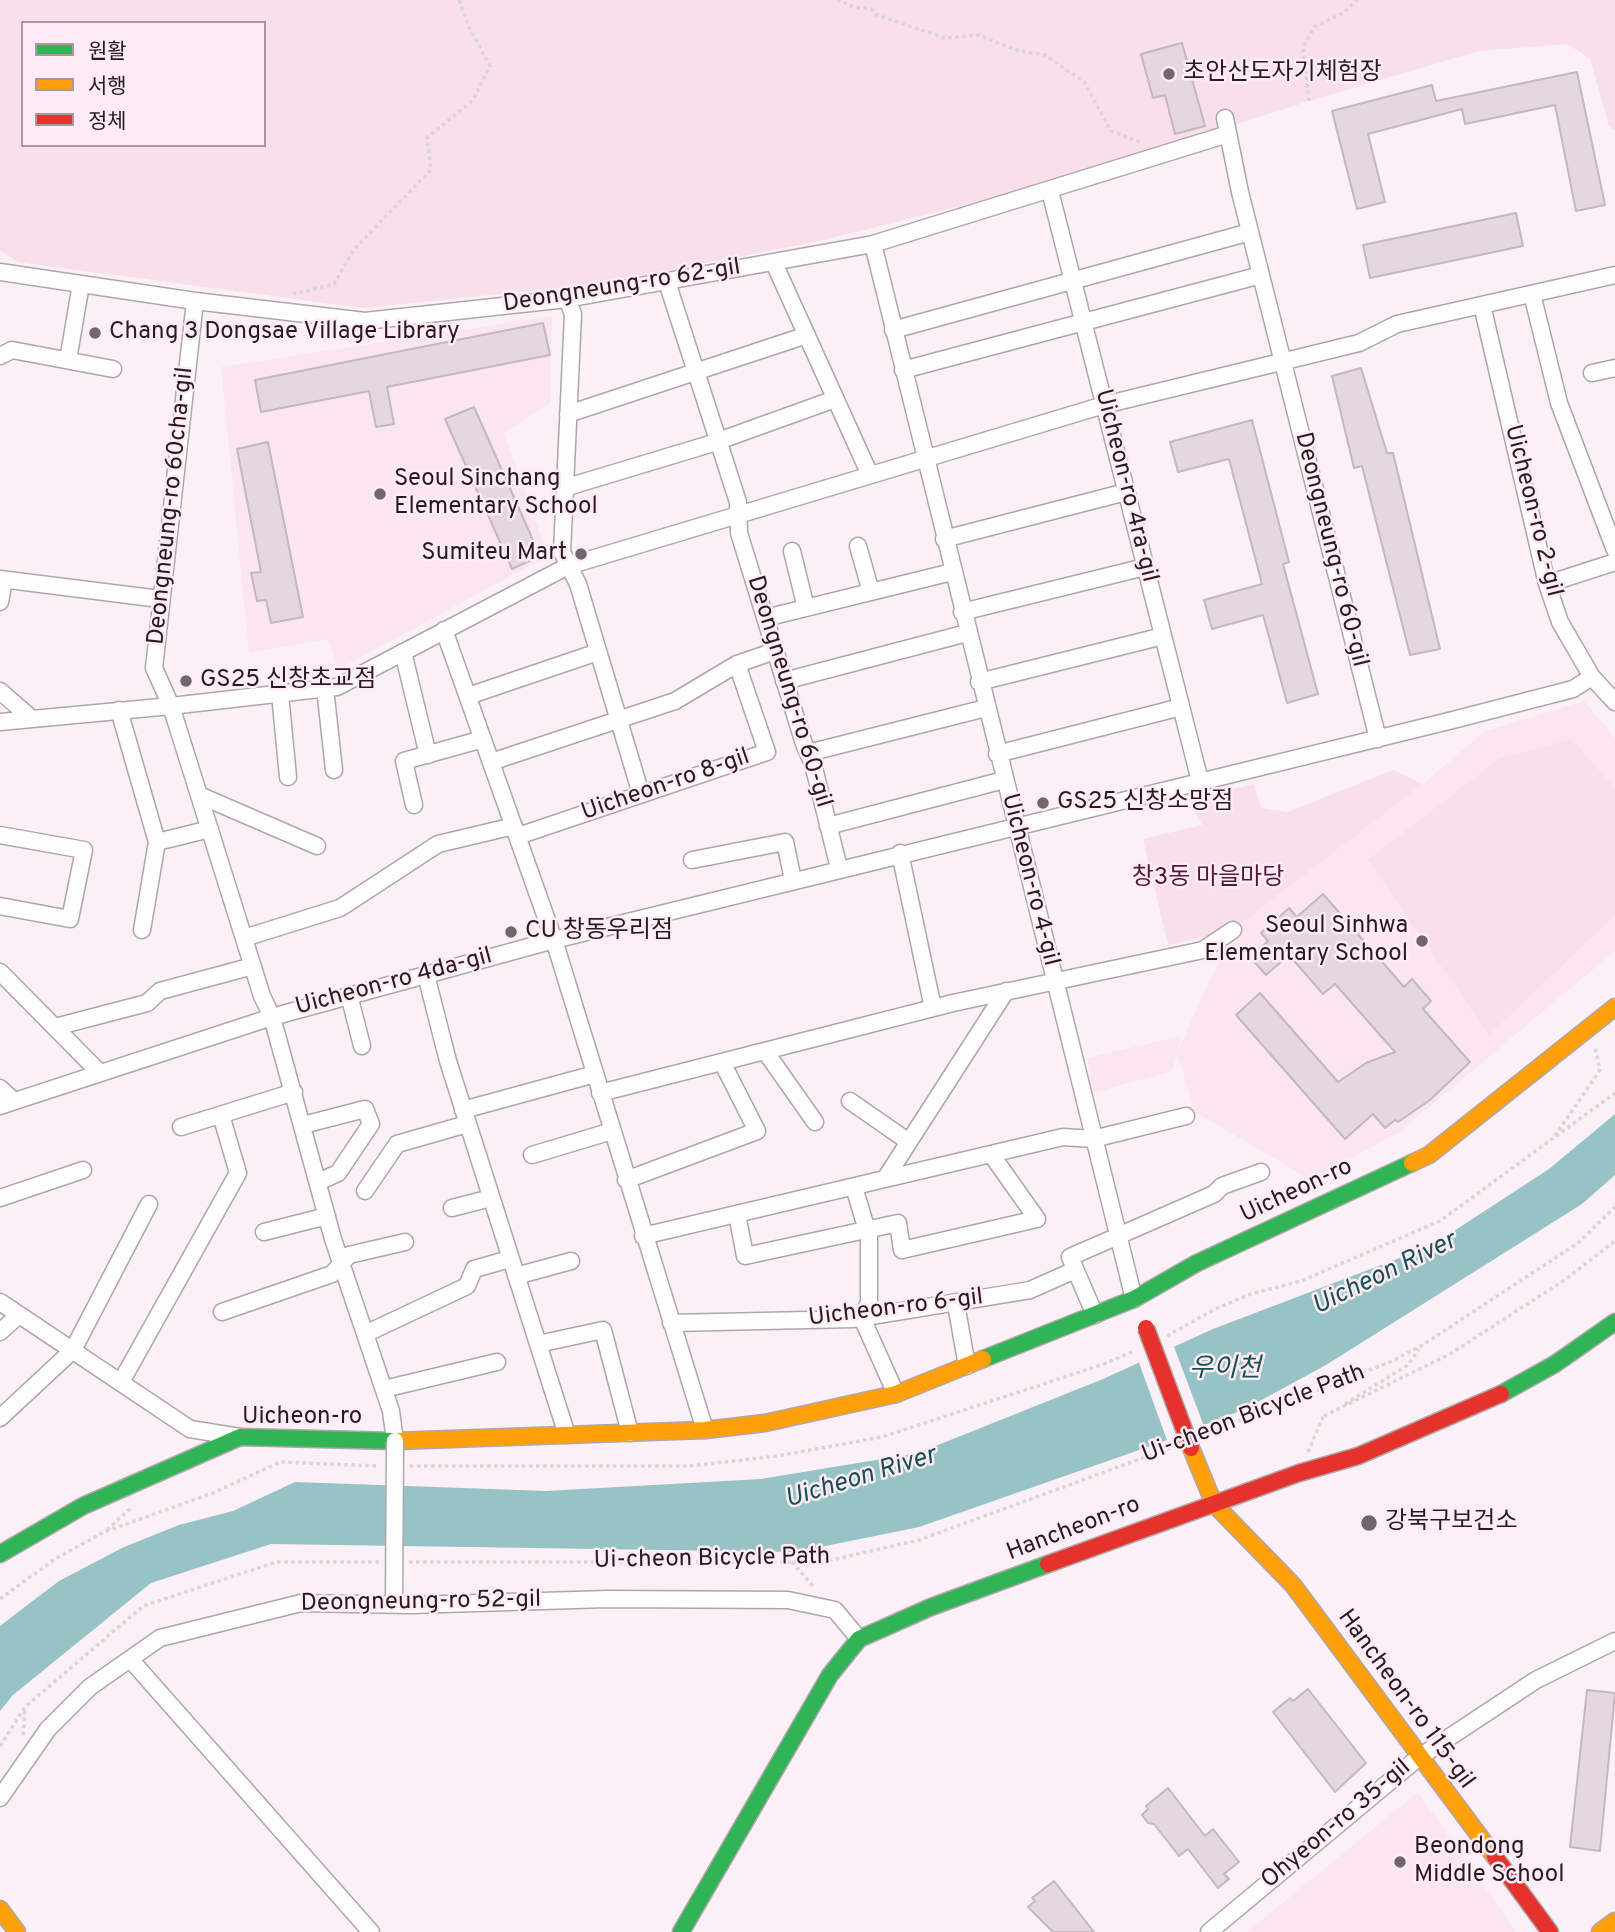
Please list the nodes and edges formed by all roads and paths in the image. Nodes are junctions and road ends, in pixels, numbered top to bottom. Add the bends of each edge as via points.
1 (459, 0) edge
2 (837, 0) edge
3 (1358, 0) edge
4 (1309, 101) dead end
5 (1227, 126) joint
6 (1145, 145) dead end
7 (1050, 191) junction
8 (1250, 232) junction
9 (873, 244) junction
10 (774, 264) junction
11 (0, 272) edge
12 (1261, 275) junction
13 (1615, 275) edge
14 (1073, 281) junction
15 (667, 282) junction
16 (81, 284) junction
17 (1532, 294) junction
18 (284, 297) dead end
19 (567, 299) junction
20 (195, 301) junction
21 (1482, 305) junction
22 (1083, 322) junction
23 (893, 331) junction
24 (807, 335) junction
25 (0, 356) edge
26 (68, 360) junction
27 (1282, 361) junction
28 (1615, 368) edge
29 (113, 369) dead end
30 (903, 370) junction
31 (696, 373) junction
32 (1592, 373) dead end
33 (835, 398) junction
34 (1104, 405) junction
35 (568, 414) junction
36 (718, 439) junction
37 (923, 458) junction
38 (870, 475) junction
39 (564, 488) junction
40 (1126, 492) junction
41 (738, 516) junction
42 (944, 539) junction
43 (858, 546) dead end
44 (1615, 550) edge
45 (792, 551) dead end
46 (1615, 562) edge
47 (568, 566) junction
48 (1145, 567) junction
49 (952, 572) junction
50 (2, 579) edge
51 (1547, 583) junction
52 (872, 592) junction
53 (160, 599) junction
54 (0, 603) edge
55 (806, 608) junction
56 (962, 611) junction
57 (765, 618) junction
58 (444, 630) junction
59 (967, 634) junction
60 (1163, 636) junction
61 (404, 652) junction
62 (598, 652) junction
63 (775, 652) junction
64 (737, 664) junction
65 (1592, 677) junction
66 (784, 681) junction
67 (979, 682) junction
68 (325, 688) junction
69 (0, 691) edge
70 (280, 694) junction
71 (468, 696) junction
72 (1615, 702) edge
73 (171, 706) junction
74 (1181, 707) junction
75 (986, 708) junction
76 (119, 710) junction
77 (32, 719) junction
78 (617, 719) junction
79 (0, 722) edge
80 (483, 739) junction
81 (1378, 739) junction
82 (808, 753) junction
83 (997, 754) junction
84 (428, 755) junction
85 (491, 762) junction
86 (334, 770) dead end
87 (288, 777) dead end
88 (1004, 780) junction
89 (1200, 781) junction
90 (641, 794) junction
91 (199, 795) junction
92 (414, 805) dead end
93 (1015, 825) junction
94 (828, 826) junction
95 (209, 829) junction
96 (516, 831) junction
97 (0, 835) edge
98 (157, 842) junction
99 (317, 846) dead end
100 (900, 853) junction
101 (692, 860) dead end
102 (839, 869) junction
103 (793, 880) junction
104 (0, 906) edge
105 (142, 930) dead end
106 (1233, 930) dead end
107 (244, 938) junction
108 (554, 940) junction
109 (253, 966) junction
110 (0, 972) edge
111 (426, 975) junction
112 (1054, 980) junction
113 (1006, 991) junction
114 (349, 995) junction
115 (1615, 1007) edge
116 (933, 1008) junction
117 (272, 1017) junction
118 (55, 1027) junction
119 (1591, 1027) junction
120 (362, 1046) dead end
121 (765, 1051) junction
122 (722, 1062) junction
123 (100, 1073) junction
124 (595, 1074) junction
125 (0, 1088) edge
126 (294, 1092) junction
127 (600, 1093) junction
128 (850, 1101) dead end
129 (7, 1104) edge
130 (221, 1115) junction
131 (1186, 1116) dead end
132 (465, 1117) junction
133 (815, 1122) dead end
134 (303, 1125) junction
135 (181, 1127) dead end
136 (612, 1131) junction
137 (1093, 1139) junction
138 (1551, 1141) dead end
139 (909, 1142) junction
140 (991, 1154) junction
141 (532, 1155) dead end
142 (83, 1170) dead end
143 (1261, 1172) dead end
144 (885, 1179) junction
145 (626, 1180) junction
146 (318, 1182) junction
147 (853, 1187) junction
148 (365, 1191) dead end
149 (0, 1198) edge
150 (491, 1198) junction
151 (149, 1203) dead end
152 (452, 1208) dead end
153 (1615, 1208) edge
154 (737, 1214) junction
155 (327, 1216) junction
156 (866, 1230) junction
157 (264, 1232) dead end
158 (1118, 1235) junction
159 (643, 1236) junction
160 (1615, 1241) edge
161 (405, 1242) dead end
162 (510, 1259) junction
163 (571, 1261) dead end
164 (341, 1263) junction
165 (1072, 1264) junction
166 (516, 1276) junction
167 (1134, 1299) junction
168 (0, 1302) edge
169 (956, 1304) junction
170 (222, 1311) dead end
171 (19, 1315) junction
172 (1095, 1315) junction
173 (862, 1318) junction
174 (1615, 1322) edge
175 (671, 1323) junction
176 (0, 1332) edge
177 (365, 1334) junction
178 (538, 1344) junction
179 (1421, 1346) junction
180 (73, 1350) junction
181 (497, 1362) dead end
182 (967, 1366) junction
183 (121, 1382) junction
184 (384, 1389) junction
185 (896, 1394) junction
186 (1324, 1416) junction
187 (0, 1419) edge
188 (190, 1429) junction
189 (705, 1430) junction
190 (630, 1433) junction
191 (567, 1435) junction
192 (240, 1437) junction
193 (395, 1441) junction
194 (1195, 1443) junction
195 (1173, 1447) dead end
196 (179, 1462) junction
197 (1299, 1473) junction
198 (1214, 1504) junction
199 (0, 1554) edge
200 (384, 1562) dead end
201 (398, 1562) dead end
202 (791, 1562) junction
203 (394, 1604) junction
204 (835, 1610) junction
205 (859, 1639) junction
206 (1615, 1641) edge
207 (130, 1659) junction
208 (0, 1746) edge
209 (1418, 1758) junction
210 (0, 1798) edge
211 (0, 1909) edge
212 (1615, 1921) edge
213 (17, 1932) edge
214 (371, 1932) edge
215 (681, 1932) edge
216 (1209, 1932) edge
217 (1549, 1932) edge
218 (1600, 1932) edge

1 - 18 path via 490,66 473,100 426,138 431,170 354,249 334,285
2 - 6 path via 945,38 978,35 1045,55 1084,82 1111,131
3 - 4 path via 1314,27 1303,48
5 - 7 street, Deongneung-ro 62-gil
5 - 8 street, Deongneung-ro 60-gil
7 - 9 street, Deongneung-ro 62-gil
7 - 14 street, Uicheon-ro 4ra-gil
8 - 12 street, Deongneung-ro 60-gil
8 - 14 street
9 - 10 street, Deongneung-ro 62-gil
9 - 23 street
10 - 15 street, Deongneung-ro 62-gil
10 - 24 street
11 - 16 street, Deongneung-ro 62-gil
12 - 22 street
12 - 27 street, Deongneung-ro 60-gil
13 - 17 street
14 - 22 street, Uicheon-ro 4ra-gil
14 - 23 street
15 - 19 street, Deongneung-ro 62-gil
15 - 31 street, Deongneung-ro 60-gil
16 - 20 street, Deongneung-ro 62-gil
16 - 26 street
17 - 21 street
17 - 44 street via 1559,403
19 - 20 street, Deongneung-ro 62-gil via 365,321
19 - 35 street via 573,314
20 - 53 street, Deongneung-ro 60cha-gil
21 - 27 street via 1397,324 1359,343
21 - 51 street, Uicheon-ro 2-gil
22 - 30 street
22 - 34 street, Uicheon-ro 4ra-gil
23 - 30 street
24 - 31 street
24 - 33 street
25 - 26 street via 12,350
26 - 29 street
27 - 34 street
27 - 81 street, Deongneung-ro 60-gil
28 - 32 street
30 - 37 street
31 - 35 street
31 - 36 street, Deongneung-ro 60-gil
33 - 36 street
33 - 38 street
34 - 37 street
34 - 40 street, Uicheon-ro 4ra-gil
35 - 39 street
36 - 39 street
36 - 41 street, Deongneung-ro 60-gil via 738,502
37 - 38 street
37 - 42 street, Uicheon-ro 4-gil
38 - 41 street
39 - 47 street via 562,552
40 - 42 street
40 - 48 street, Uicheon-ro 4ra-gil
41 - 47 street
41 - 57 street, Deongneung-ro 60-gil
42 - 49 street, Uicheon-ro 4-gil
43 - 52 street
45 - 55 street
46 - 51 street
47 - 58 street
47 - 62 street via 579,584
48 - 56 street
48 - 60 street, Uicheon-ro 4ra-gil
49 - 52 street
49 - 56 street, Uicheon-ro 4-gil
50 - 53 street
50 - 54 street
51 - 65 street, Uicheon-ro 2-gil via 1560,622
52 - 55 street
53 - 73 street, Deongneung-ro 60cha-gil via 154,668
55 - 57 street
56 - 59 street, Uicheon-ro 4-gil
57 - 63 street, Deongneung-ro 60-gil
58 - 61 street
58 - 71 street
59 - 66 street
59 - 67 street, Uicheon-ro 4-gil
60 - 67 street
60 - 74 street, Uicheon-ro 4ra-gil
61 - 68 street via 337,687
61 - 84 street
62 - 71 street
62 - 78 street
63 - 64 street
63 - 66 street, Deongneung-ro 60-gil
64 - 78 street via 674,701
64 - 90 street, Uicheon-ro 8-gil via 767,752
65 - 72 street, Uicheon-ro 2-gil
65 - 81 street via 1573,689
66 - 82 street, Deongneung-ro 60-gil
67 - 75 street, Uicheon-ro 4-gil
68 - 70 street
68 - 86 street
69 - 77 street
70 - 73 street
70 - 87 street
71 - 80 street
73 - 76 street
73 - 91 street, Deongneung-ro 60cha-gil
74 - 83 street
74 - 89 street, Uicheon-ro 4ra-gil
75 - 82 street
75 - 83 street, Uicheon-ro 4-gil
76 - 77 street
76 - 98 street
77 - 79 street
78 - 85 street
78 - 90 street
80 - 84 street
80 - 85 street
81 - 89 street
82 - 94 street, Deongneung-ro 60-gil
83 - 88 street, Uicheon-ro 4-gil
84 - 92 street via 404,761
85 - 96 street
88 - 93 street, Uicheon-ro 4-gil
88 - 94 street, Uicheon-ro 4-gil
89 - 93 street
90 - 96 street, Uicheon-ro 8-gil
91 - 95 street, Deongneung-ro 60cha-gil
91 - 99 street
93 - 100 street, Uicheon-ro 4da-gil
93 - 112 street, Uicheon-ro 4-gil
94 - 102 street, Deongneung-ro 60-gil
95 - 98 street
95 - 107 street, Deongneung-ro 60cha-gil
96 - 107 street, Uicheon-ro 8-gil via 438,844 340,908
96 - 108 street
97 - 104 street via 84,850 70,919
98 - 105 street
100 - 102 street, Uicheon-ro 4da-gil
100 - 116 street
101 - 103 street via 785,842
102 - 103 street, Uicheon-ro 4da-gil
103 - 108 street, Uicheon-ro 4da-gil
106 - 112 street, Uicheon-ro 4-gil via 1203,950
107 - 109 street, Deongneung-ro 60cha-gil
108 - 111 street, Uicheon-ro 4da-gil
108 - 124 street
109 - 117 street, Deongneung-ro 60cha-gil
109 - 118 street via 160,991 147,1003
110 - 118 street
111 - 114 street, Uicheon-ro 4da-gil
111 - 132 street
112 - 113 street
112 - 137 street, Uicheon-ro 4-gil
113 - 116 street
113 - 139 street
114 - 117 street, Uicheon-ro 4da-gil
114 - 120 street
115 - 119 street, Uicheon-ro
116 - 121 street
117 - 123 street, Uicheon-ro 4da-gil
117 - 126 street, Deongneung-ro 60cha-gil
118 - 123 street
119 - 138 path via 1600,1070
119 - 167 street, Uicheon-ro via 1429,1155 1197,1263
121 - 122 street
121 - 133 street
122 - 127 street
122 - 145 street via 757,1131
123 - 129 street, Uicheon-ro 4da-gil
124 - 127 street
124 - 132 street
125 - 129 street
126 - 130 street
126 - 134 street, Deongneung-ro 60cha-gil
127 - 136 street
128 - 139 street
130 - 135 street
130 - 183 street via 238,1173
131 - 137 street
132 - 148 street via 397,1144
132 - 150 street
134 - 146 street, Deongneung-ro 60cha-gil
134 - 146 street via 365,1109 371,1124 338,1174
136 - 141 street
136 - 145 street
137 - 140 street via 1063,1137
137 - 158 street, Uicheon-ro 4-gil
139 - 144 street
140 - 144 street
140 - 156 street via 1037,1219 902,1250 898,1223
142 - 149 street
143 - 158 street
144 - 147 street
145 - 159 street
146 - 155 street, Deongneung-ro 60cha-gil
147 - 154 street
147 - 156 street
150 - 152 street
150 - 162 street
151 - 180 street
153 - 179 path, Ui-cheon Bicycle Path via 1577,1243
154 - 156 street via 745,1256
154 - 159 street
155 - 157 street
155 - 164 street, Deongneung-ro 60cha-gil
156 - 173 street via 869,1302
158 - 165 street
158 - 167 street, Uicheon-ro 4-gil
159 - 175 street
160 - 186 path via 1566,1279 1450,1354
161 - 164 street via 349,1255
162 - 166 street
162 - 177 street via 474,1269 467,1286
163 - 166 street
164 - 170 street via 332,1275
164 - 177 street, Deongneung-ro 60cha-gil
165 - 169 street, Uicheon-ro 6-gil via 1030,1290
165 - 172 street
166 - 178 street
167 - 172 street, Uicheon-ro
167 - 194 street, bridge
168 - 171 street
169 - 173 street, Uicheon-ro 6-gil
169 - 182 street
171 - 176 street
171 - 180 street
172 - 182 street, Uicheon-ro
173 - 175 street, Uicheon-ro 6-gil
173 - 185 street
174 - 197 street, Hancheon-ro via 1573,1353 1488,1402 1358,1456
175 - 189 street
177 - 184 street, Deongneung-ro 60cha-gil
178 - 190 street via 603,1330
178 - 191 street
179 - 186 path via 1408,1365
179 - 194 path, Ui-cheon Bicycle Path
180 - 183 street
180 - 187 street
181 - 184 street
182 - 185 street, Uicheon-ro
183 - 188 street
184 - 193 street, Deongneung-ro 60cha-gil
185 - 189 street, Uicheon-ro via 765,1423
186 - 197 path
188 - 192 street
188 - 196 street via 187,1452
189 - 190 street, Uicheon-ro
190 - 191 street, Uicheon-ro
191 - 193 street, Uicheon-ro
192 - 193 street, Uicheon-ro
192 - 196 street, Uicheon-ro
193 - 203 street, Deongneung-ro 60cha-gil, bridge
194 - 198 street
195 - 202 path, Ui-cheon Bicycle Path via 919,1540 823,1562
196 - 199 street, Uicheon-ro via 83,1506
197 - 198 street, Hancheon-ro
198 - 205 street, Hancheon-ro via 931,1607
198 - 209 street, Hancheon-ro 115-gil via 1293,1585
200 - 208 path via 276,1562 144,1606 25,1707
201 - 202 path, Ui-cheon Bicycle Path
202 - 204 path
203 - 204 street, Deongneung-ro 52-gil via 788,1600
203 - 207 street, Deongneung-ro 52-gil via 301,1603 160,1638
204 - 205 street
205 - 215 street, Hancheon-ro via 830,1675
206 - 209 street, Ohyeon-ro 35-gil via 1536,1680
207 - 210 street, Deongneung-ro 52-gil via 89,1687 48,1729
207 - 214 street
209 - 216 street, Ohyeon-ro 35-gil
209 - 217 street, Hancheon-ro 115-gil
211 - 213 street
212 - 218 street

